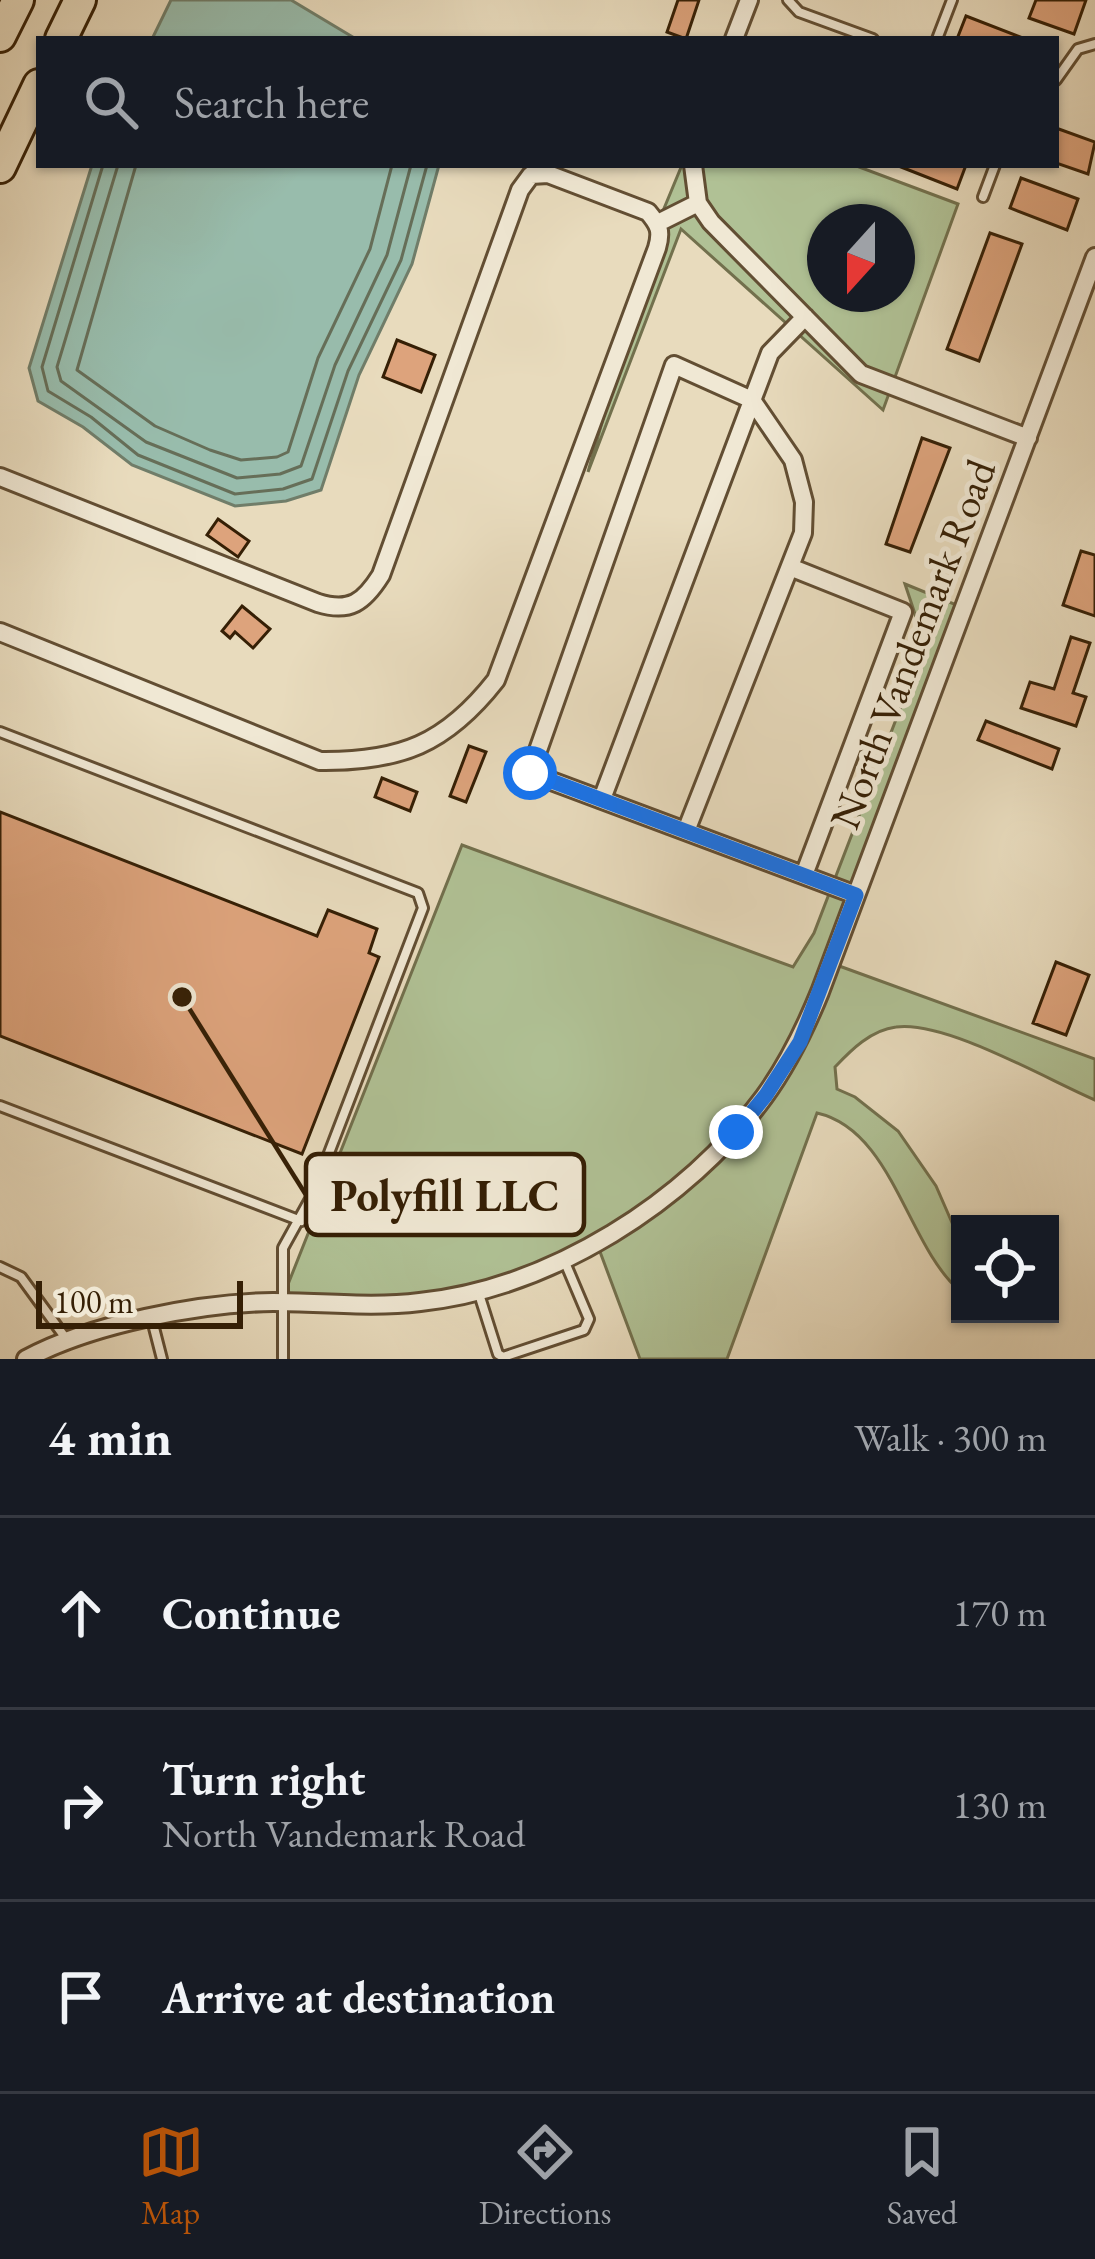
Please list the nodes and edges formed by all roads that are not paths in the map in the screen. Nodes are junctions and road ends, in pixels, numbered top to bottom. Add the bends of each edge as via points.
1 (18, 0) edge
2 (80, 0) edge
3 (749, 0) edge
4 (788, 0) edge
5 (952, 0) edge
6 (0, 36) edge
7 (62, 36) edge
8 (735, 36) edge
9 (858, 36) edge
10 (939, 36) edge
11 (1095, 44) edge
12 (1059, 76) edge
13 (36, 91) edge
14 (0, 167) edge
15 (693, 168) edge
16 (994, 168) edge
17 (983, 196) dead end
18 (698, 202) junction
19 (658, 223) junction
20 (1095, 257) edge
21 (1090, 287) edge
22 (805, 317) junction
23 (752, 400) junction
24 (1028, 438) junction
25 (0, 477) edge
26 (790, 567) junction
27 (0, 632) edge
28 (0, 732) edge
29 (602, 799) junction
30 (686, 831) junction
31 (804, 875) junction
32 (856, 895) junction
33 (0, 1106) edge
34 (301, 1221) junction
35 (564, 1258) junction
36 (0, 1267) edge
37 (478, 1290) junction
38 (281, 1302) junction
39 (152, 1317) junction
40 (68, 1341) junction
41 (26, 1359) edge
42 (162, 1359) edge
43 (283, 1359) edge

1 - 6 highway
2 - 7 highway
3 - 8 street
4 - 9 lane
5 - 10 lane
11 - 12 lane via 1078,49
13 - 14 highway
15 - 18 street
16 - 17 lane
18 - 19 street
18 - 22 street
19 - 25 street via 548,174 530,175 381,574 354,606 318,603
19 - 27 street via 662,234 496,680 438,738 357,761 320,760
20 - 21 street, North Vandemark Road
21 - 24 street, North Vandemark Road
22 - 23 street via 770,353
22 - 24 street via 862,374
23 - 26 street via 794,460 804,502
23 - 29 street
23 - 29 street via 674,365 530,773
24 - 32 street, North Vandemark Road
26 - 30 street
26 - 31 street via 903,613
28 - 34 lane via 418,893 424,908
29 - 30 street
30 - 31 street
31 - 32 street
32 - 35 street, North Vandemark Road via 800,1042 766,1095 676,1190
33 - 34 lane
34 - 38 lane via 284,1247
35 - 37 street, North Vandemark Road
35 - 37 lane via 589,1319 584,1330 503,1357
36 - 40 lane via 21,1277
37 - 38 street, North Vandemark Road via 416,1303
38 - 39 street, North Vandemark Road
38 - 43 lane
39 - 40 street, North Vandemark Road
39 - 42 lane
40 - 41 street, North Vandemark Road

